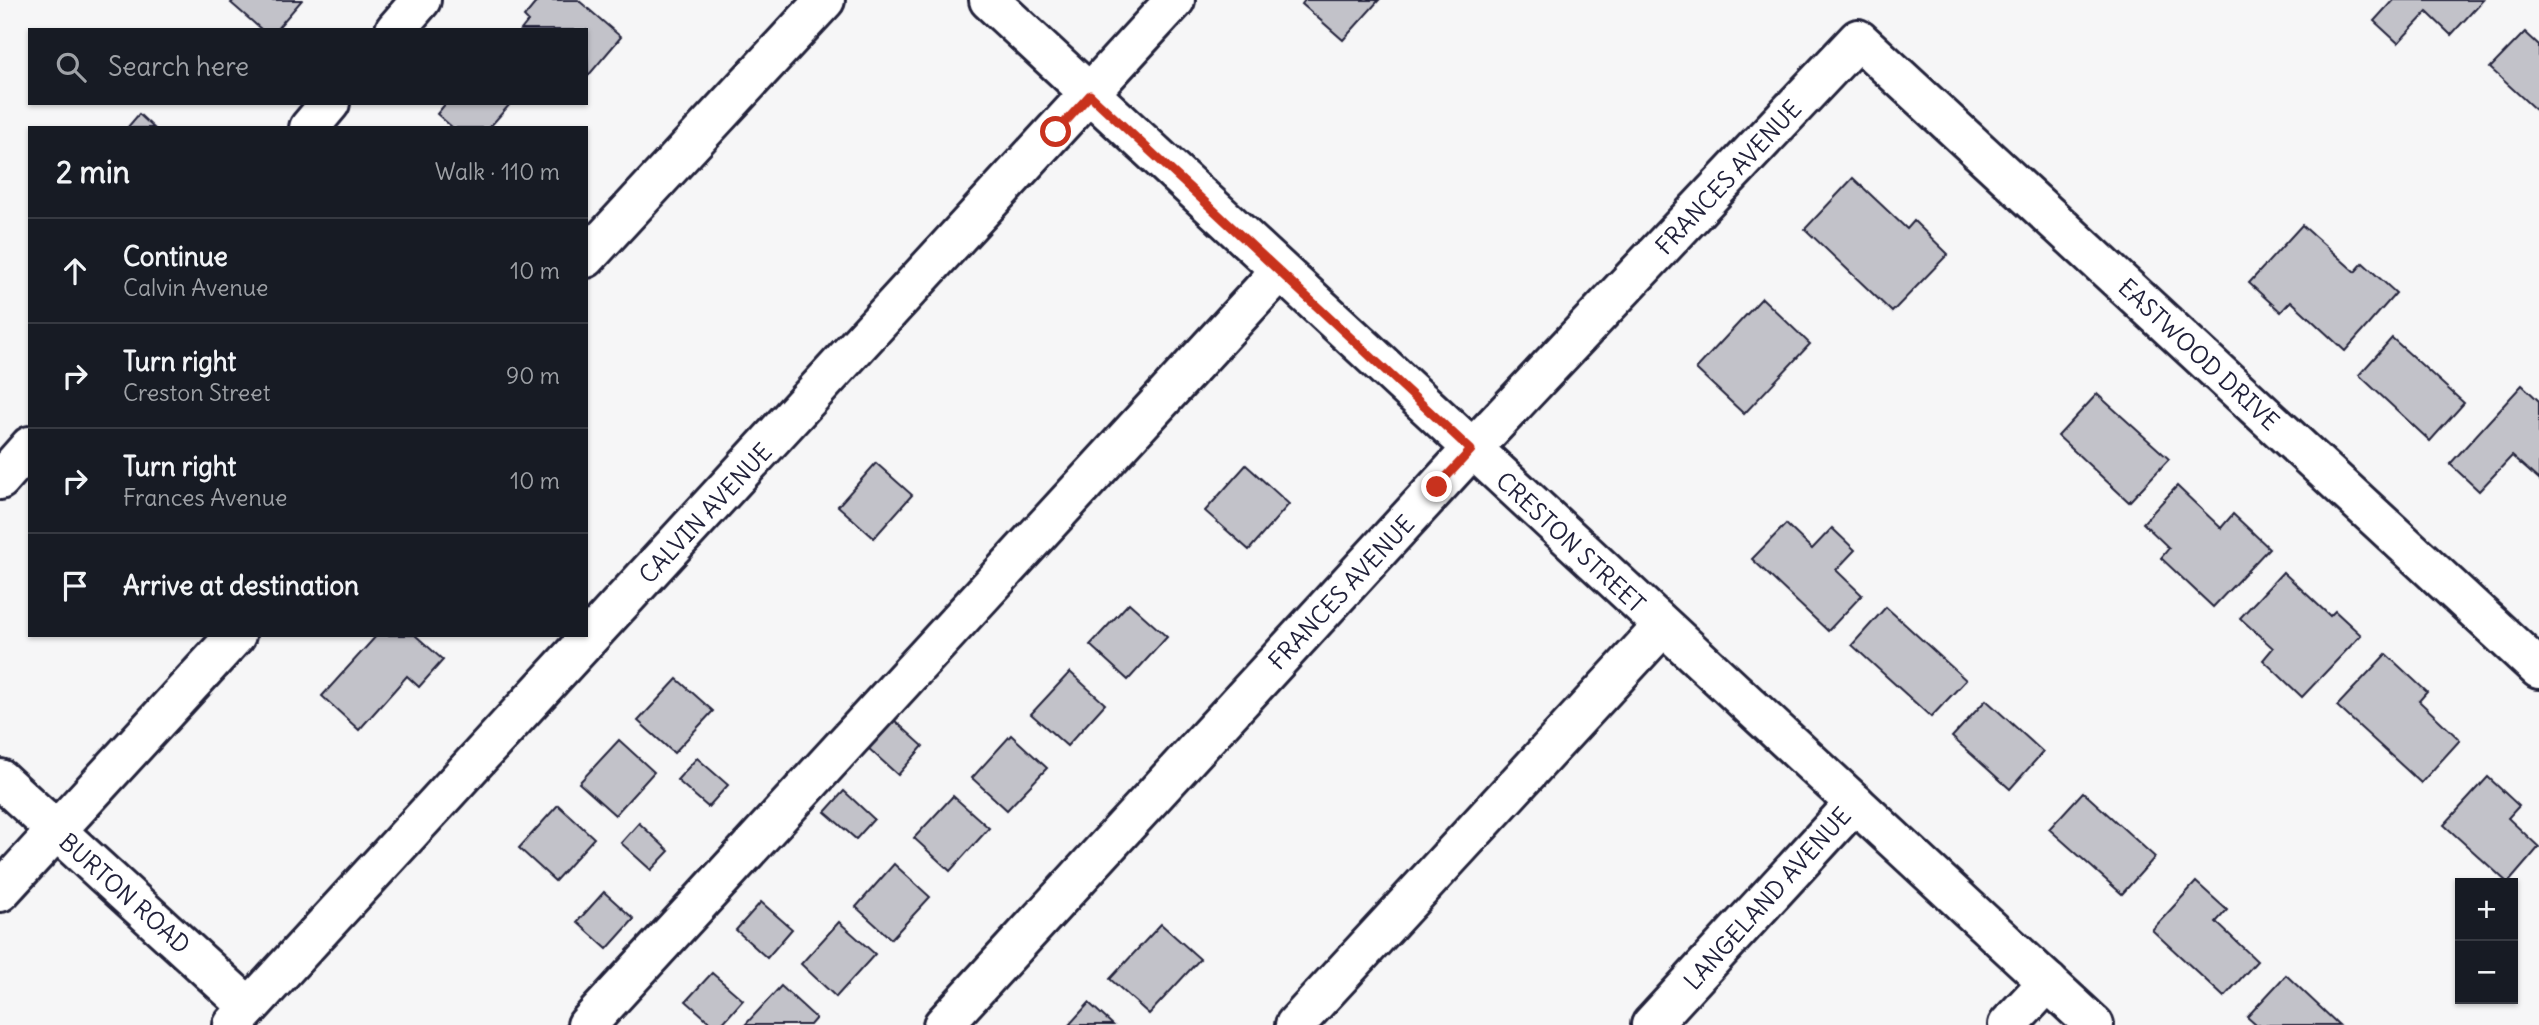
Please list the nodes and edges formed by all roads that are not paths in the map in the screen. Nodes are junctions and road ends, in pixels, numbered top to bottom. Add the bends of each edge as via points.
1 (421, 0) edge
2 (825, 0) edge
3 (989, 0) edge
4 (1175, 0) edge
5 (397, 28) edge
6 (1858, 39) joint
7 (1090, 95) junction
8 (328, 105) edge
9 (311, 126) edge
10 (588, 256) edge
11 (1280, 271) junction
12 (28, 448) edge
13 (1471, 450) junction
14 (0, 480) edge
15 (1662, 626) junction
16 (234, 637) edge
17 (2539, 669) edge
18 (0, 779) edge
19 (1854, 803) junction
20 (56, 830) junction
21 (0, 892) edge
22 (2048, 982) junction
23 (241, 1016) edge
24 (587, 1025) edge
25 (943, 1025) edge
26 (1295, 1025) edge
27 (1651, 1025) edge
28 (2008, 1025) edge
29 (2094, 1025) edge

1 - 5 street
2 - 10 street
3 - 7 street, CRESTON STREET
4 - 7 street, CALVIN AVENUE
6 - 13 street, FRANCES AVENUE
6 - 17 street, EASTWOOD DRIVE
7 - 11 street, CRESTON STREET
7 - 23 street, CALVIN AVENUE
8 - 9 street
11 - 13 street, CRESTON STREET
11 - 24 street
12 - 14 street
13 - 15 street, CRESTON STREET
13 - 25 street, FRANCES AVENUE
15 - 19 street, CRESTON STREET
15 - 26 street
16 - 20 street
18 - 20 street, BURTON ROAD
19 - 22 street, CRESTON STREET
19 - 27 street, LANGELAND AVENUE
20 - 21 street
20 - 23 street, BURTON ROAD
22 - 28 street
22 - 29 street, CRESTON STREET

